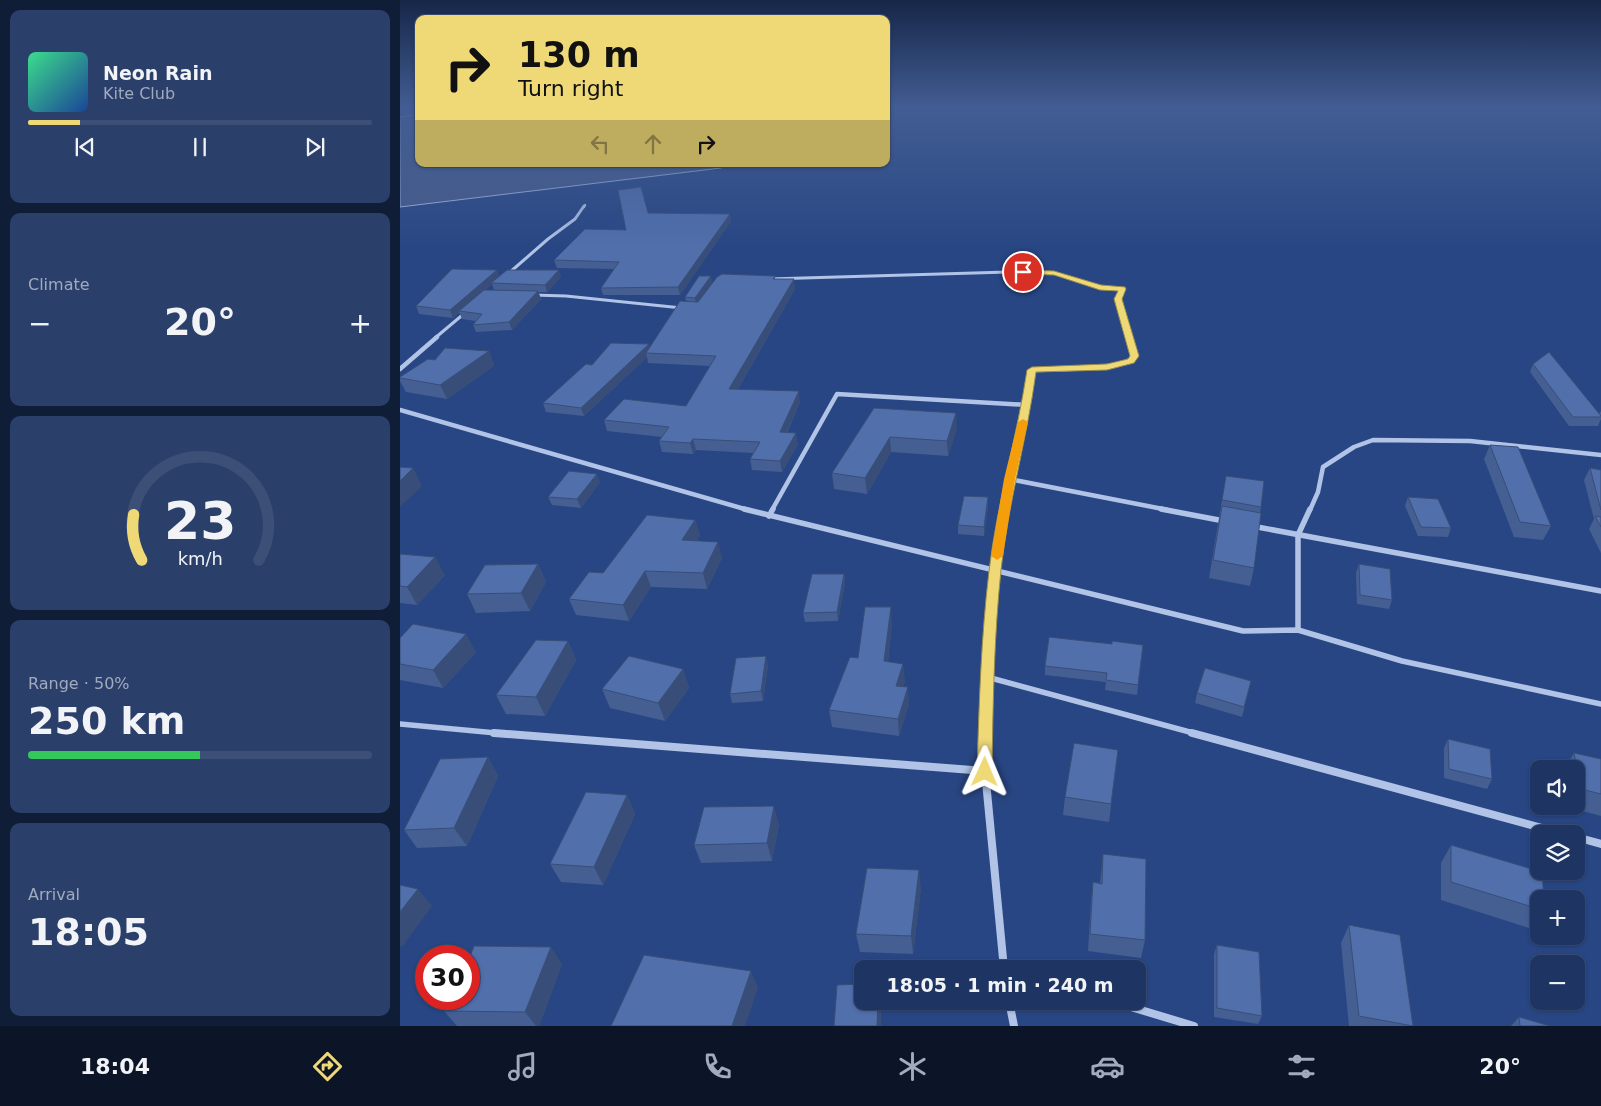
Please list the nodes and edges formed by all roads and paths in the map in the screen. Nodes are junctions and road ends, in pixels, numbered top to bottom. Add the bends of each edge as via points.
1 (585, 205) dead end
2 (506, 276) edge
3 (764, 279) edge
4 (530, 295) edge
5 (472, 307) edge
6 (689, 309) edge
7 (400, 369) edge
8 (1027, 404) junction
9 (400, 410) edge
10 (1601, 455) edge
11 (1010, 479) junction
12 (770, 516) junction
13 (1231, 522) edge
14 (1250, 526) edge
15 (1298, 535) junction
16 (995, 570) junction
17 (1601, 591) edge
18 (1298, 630) junction
19 (987, 677) junction
20 (1601, 704) edge
21 (400, 724) edge
22 (985, 772) junction
23 (1531, 825) edge
24 (1585, 840) edge
25 (1601, 844) edge
26 (1003, 960) edge
27 (1011, 1010) edge
28 (1141, 1010) edge
29 (1014, 1026) edge
30 (1194, 1026) edge

1 - 2 street via 575,219
3 - 8 street via 1054,273 1100,288 1122,289 1118,299 1134,356 1131,361 1107,367 1032,370
4 - 6 street
5 - 7 street
8 - 11 street
8 - 12 street via 837,394
9 - 12 street
10 - 15 street via 1470,441 1373,440 1354,447 1323,467 1318,492
11 - 13 street
11 - 16 street
12 - 16 street
14 - 15 street
15 - 17 street
15 - 18 street
16 - 18 street via 1243,631
16 - 19 street
18 - 20 street via 1402,660
19 - 22 street
19 - 23 street
21 - 22 street
22 - 26 street
24 - 25 street
27 - 29 street
28 - 30 street

